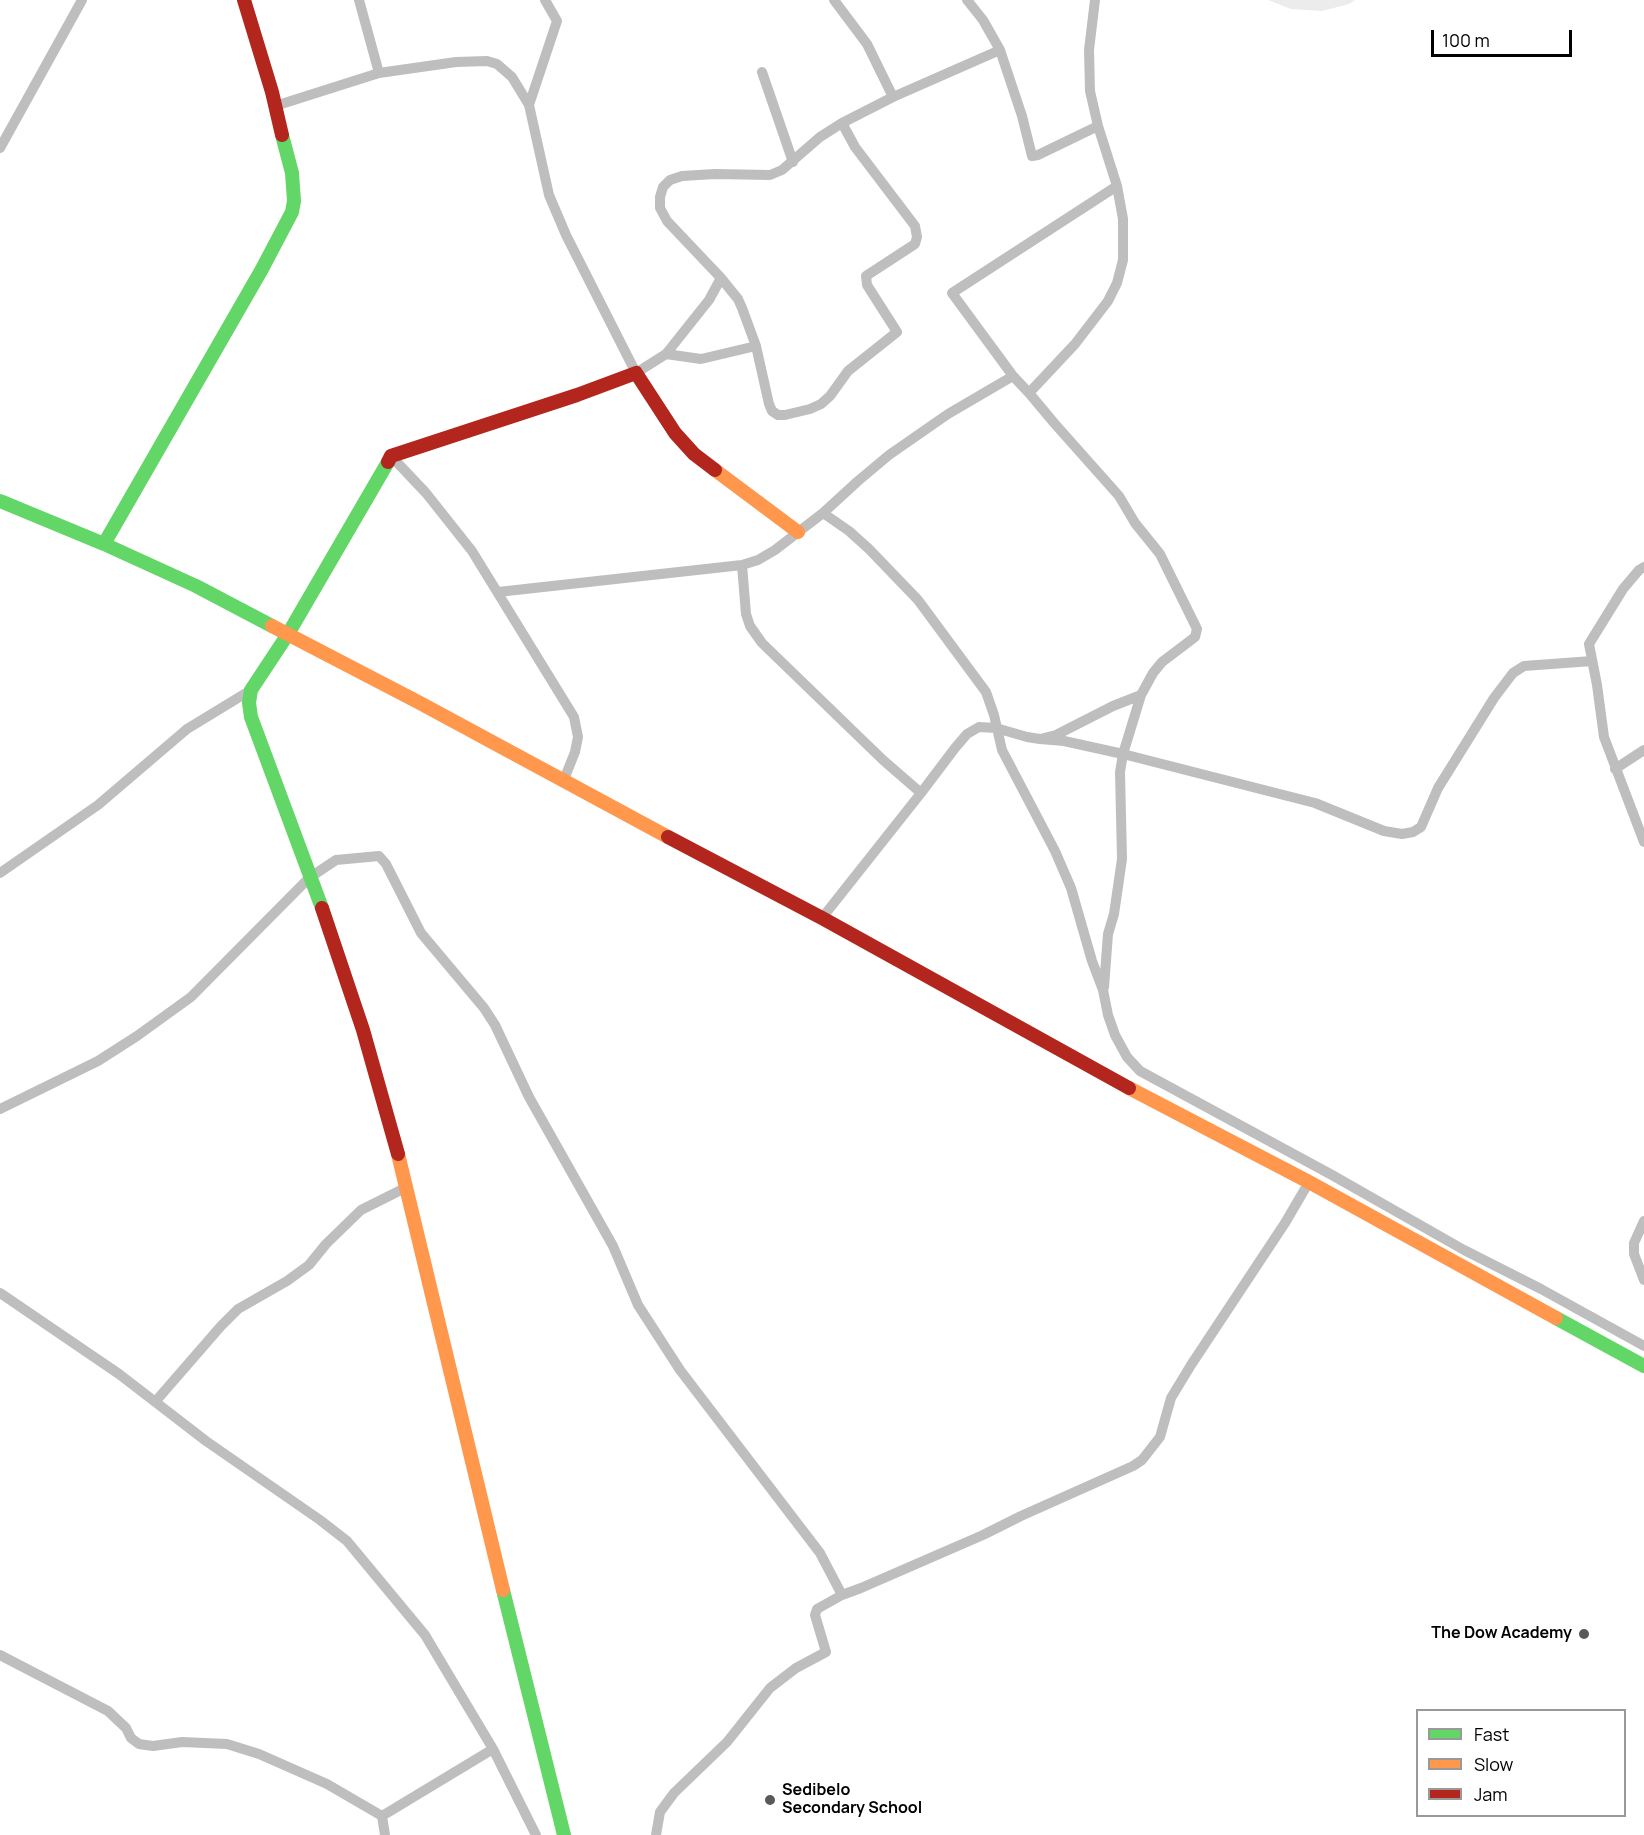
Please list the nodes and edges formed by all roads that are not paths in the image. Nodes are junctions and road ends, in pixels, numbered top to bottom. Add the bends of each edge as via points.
1 (82, 0) edge
2 (243, 0) edge
3 (359, 0) edge
4 (545, 0) edge
5 (834, 0) edge
6 (967, 0) edge
7 (1095, 0) edge
8 (1000, 50) junction
9 (762, 72) dead end
10 (379, 73) junction
11 (893, 97) junction
12 (529, 105) junction
13 (275, 106) junction
14 (842, 123) junction
15 (1098, 126) junction
16 (0, 148) edge
17 (793, 162) junction
18 (1117, 186) junction
19 (721, 278) junction
20 (756, 346) junction
21 (666, 354) junction
22 (636, 373) junction
23 (1013, 376) junction
24 (1029, 393) junction
25 (391, 456) junction
26 (0, 501) edge
27 (823, 513) junction
28 (798, 532) junction
29 (104, 544) junction
30 (742, 565) junction
31 (1644, 567) edge
32 (498, 592) junction
33 (288, 634) junction
34 (1592, 661) junction
35 (251, 690) junction
36 (1141, 695) junction
37 (996, 728) junction
38 (1040, 739) junction
39 (1644, 750) edge
40 (1123, 753) junction
41 (1615, 769) junction
42 (563, 782) junction
43 (921, 793) junction
44 (1644, 842) edge
45 (0, 873) edge
46 (309, 878) junction
47 (822, 918) junction
48 (1103, 990) junction
49 (0, 1109) edge
50 (1309, 1182) junction
51 (407, 1187) junction
52 (1644, 1221) edge
53 (1644, 1280) edge
54 (0, 1293) edge
55 (1644, 1346) edge
56 (1644, 1366) edge
57 (155, 1402) junction
58 (842, 1595) junction
59 (0, 1655) edge
60 (493, 1749) junction
61 (382, 1816) junction
62 (386, 1835) edge
63 (536, 1835) edge
64 (564, 1835) edge
65 (656, 1835) edge

1 - 16 street
2 - 13 street
3 - 10 street
4 - 12 street via 557,21
5 - 11 street via 867,44
6 - 8 street
7 - 15 street via 1088,78
8 - 11 street
8 - 15 street via 1032,156
9 - 17 street
10 - 12 street via 487,61 512,77
10 - 13 street
11 - 14 street
12 - 22 street via 549,195
13 - 29 street via 292,173 294,201 288,221
14 - 17 street
14 - 20 street via 855,147 915,226 915,244 866,276 867,285 897,332 848,371 821,404 785,415 772,411
15 - 18 street
17 - 19 street via 770,175 682,176 663,187 660,208 667,221
18 - 23 street via 952,293
18 - 24 street via 1124,219 1123,260 1117,283 1088,328
19 - 20 street via 738,299
19 - 21 street via 709,300
20 - 21 street via 701,358
21 - 22 street
22 - 25 street
22 - 28 street via 675,433 694,454
23 - 24 street
23 - 27 street via 948,414 890,455
24 - 36 street via 1119,496 1160,554 1197,629 1195,636 1162,662
25 - 32 street via 426,493
25 - 33 street
26 - 29 street
27 - 28 street
27 - 37 street via 862,543 918,600 986,692
28 - 30 street via 775,550
29 - 33 street
30 - 32 street
30 - 43 street via 746,614 762,643
31 - 34 street via 1623,589 1589,644
32 - 42 street via 574,717 578,737
33 - 35 street
33 - 42 street
34 - 40 street via 1524,666 1513,673 1438,788 1421,826 1413,832 1384,831 1315,803
34 - 41 street via 1604,737
35 - 45 street via 187,729 98,806
35 - 46 street via 251,717
36 - 38 street
36 - 40 street
37 - 38 street
37 - 43 street via 979,727 967,735
37 - 48 street via 1002,750 1071,888
38 - 40 street
39 - 41 street
40 - 48 street via 1122,860 1108,934
41 - 44 street
42 - 47 street
43 - 47 street
46 - 49 street via 191,997 98,1061
46 - 51 street via 363,1030
46 - 58 street via 336,860 379,856 386,864 422,933 495,1025 529,1097 613,1246 638,1305 680,1370 820,1552
47 - 50 street via 1104,1075
48 - 55 street via 1115,1035 1140,1071
50 - 56 street
50 - 58 street via 1171,1398 1160,1437 1142,1460 983,1535
51 - 57 street via 362,1210 309,1265 234,1313
51 - 64 street
52 - 53 street via 1634,1243 1634,1254
54 - 57 street
57 - 60 street via 347,1541 425,1635
58 - 65 street via 817,1609 815,1615 826,1652 770,1688 727,1742 669,1799 660,1812
59 - 61 street via 108,1711 139,1744 227,1744 327,1784
60 - 61 street
60 - 63 street
61 - 62 street

